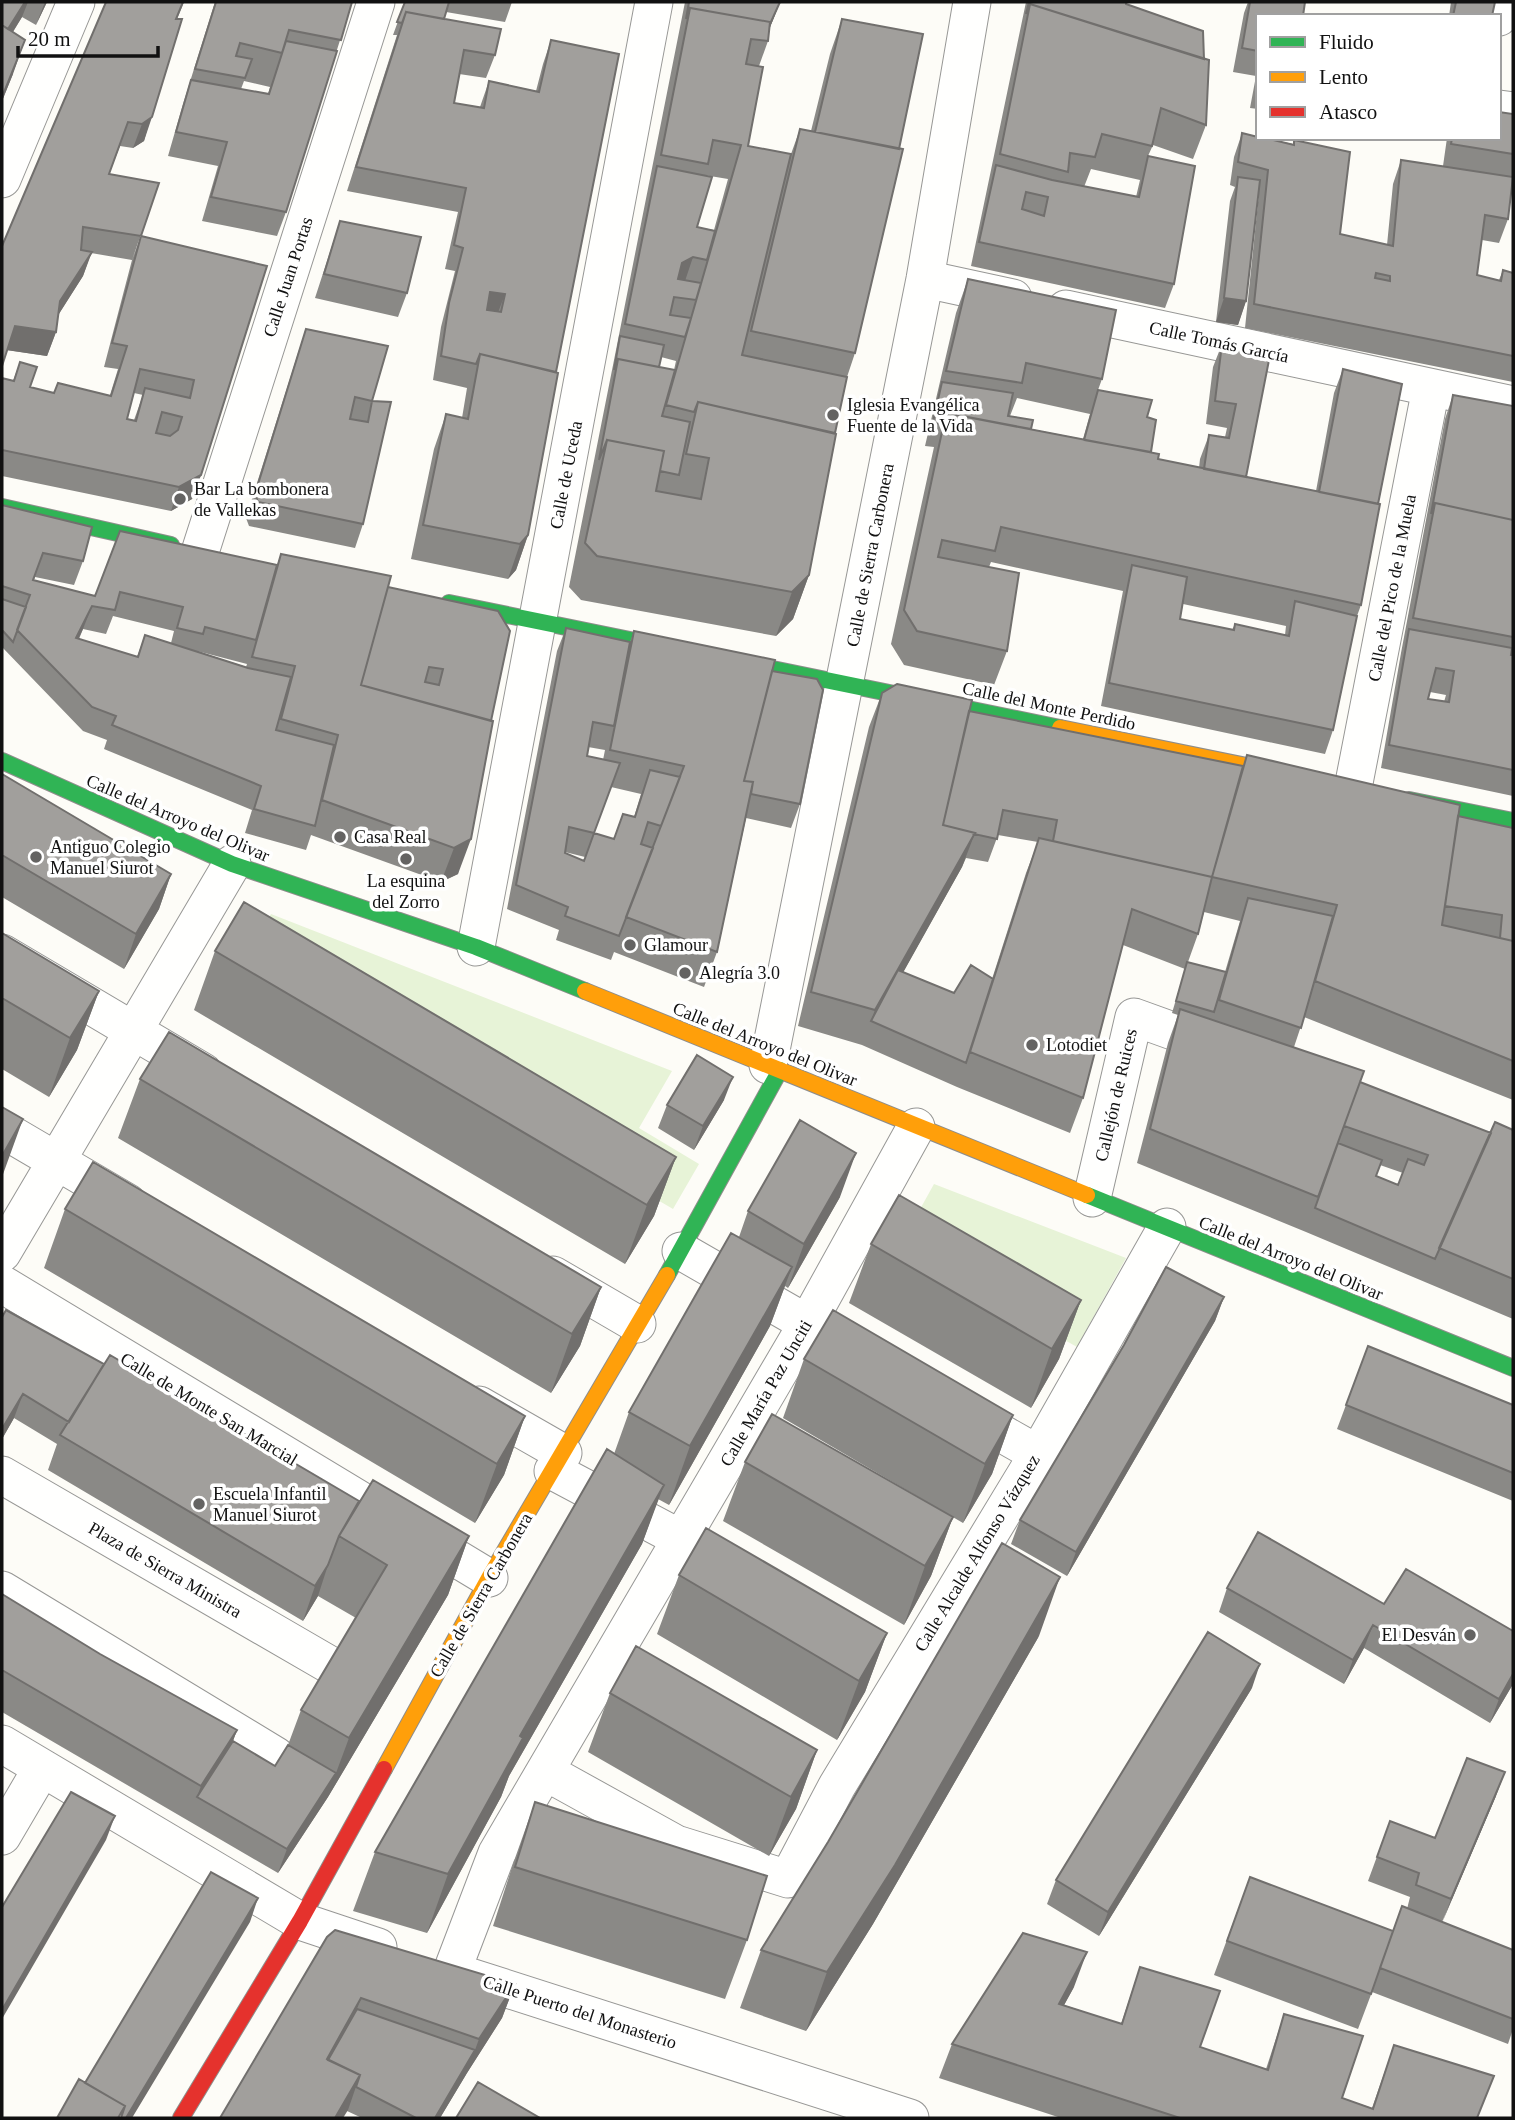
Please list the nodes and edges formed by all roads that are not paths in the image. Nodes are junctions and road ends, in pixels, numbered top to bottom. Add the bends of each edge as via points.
1 (76, 2) edge
2 (376, 2) edge
3 (653, 2) edge
4 (972, 2) edge
5 (2, 179) edge
6 (925, 279) junction
7 (1431, 388) junction
8 (1513, 405) edge
9 (2, 507) edge
10 (206, 553) joint
11 (432, 600) edge
12 (538, 622) junction
13 (845, 684) junction
14 (2, 761) edge
15 (1312, 780) edge
16 (1353, 788) edge
17 (1393, 796) edge
18 (1513, 821) edge
19 (232, 864) junction
20 (476, 947) junction
21 (2, 953) edge
22 (135, 1032) junction
23 (1252, 1060) edge
24 (774, 1068) junction
25 (230, 1088) edge
26 (916, 1127) junction
27 (2, 1129) edge
28 (57, 1162) junction
29 (1092, 1198) junction
30 (153, 1217) edge
31 (1167, 1227) junction
32 (681, 1251) junction
33 (2, 1253) edge
34 (530, 1261) edge
35 (2, 1284) edge
36 (637, 1324) junction
37 (807, 1324) junction
38 (856, 1351) edge
39 (1513, 1368) edge
40 (454, 1391) edge
41 (929, 1392) edge
42 (1038, 1454) junction
43 (558, 1462) junction
44 (2, 1475) edge
45 (680, 1538) junction
46 (728, 1566) edge
47 (489, 1578) junction
48 (2, 1590) edge
49 (611, 1656) junction
50 (330, 1665) edge
51 (646, 1676) edge
52 (2, 1744) edge
53 (276, 1756) dead end
54 (42, 1768) junction
55 (546, 1772) junction
56 (2, 1836) edge
57 (300, 1921) junction
58 (453, 1971) junction
59 (868, 2112) edge
60 (181, 2118) edge
61 (910, 2118) edge

1 - 5 street
2 - 10 street, Calle Juan Portas
3 - 12 street, Calle de Uceda
4 - 6 street, Calle de Sierra Carbonera
6 - 7 street, Calle Tomás García
6 - 13 street, Calle de Sierra Carbonera
7 - 8 street, Calle Tomás García
7 - 16 street, Calle del Pico de la Muela
9 - 10 street
11 - 12 street, Calle del Monte Perdido
12 - 13 street, Calle del Monte Perdido
12 - 20 street, Calle de Uceda
13 - 15 street, Calle del Monte Perdido
13 - 24 street, Calle de Sierra Carbonera
14 - 19 street, Calle del Arroyo del Olivar
17 - 18 street
19 - 20 street, Calle del Arroyo del Olivar
19 - 22 street
20 - 24 street, Calle del Arroyo del Olivar
21 - 22 street
22 - 25 street
22 - 28 street
23 - 29 street, Callejón de Ruices via 1134,1017
24 - 26 street, Calle del Arroyo del Olivar
24 - 32 street, Calle de Sierra Carbonera
26 - 29 street, Calle del Arroyo del Olivar
26 - 37 street, Calle María Paz Unciti
27 - 28 street
28 - 30 street
28 - 33 street
29 - 31 street, Calle del Arroyo del Olivar
31 - 39 street, Calle del Arroyo del Olivar
31 - 42 street, Calle Alcalde Alfonso Vázquez
32 - 36 street, Calle de Sierra Carbonera
32 - 37 street
34 - 36 street
35 - 47 street, Calle de Monte San Marcial
36 - 43 street, Calle de Sierra Carbonera
37 - 38 street
37 - 45 street, Calle María Paz Unciti via 756,1438
40 - 43 street
41 - 42 street
42 - 55 street, Calle Alcalde Alfonso Vázquez via 958,1556 825,1779 788,1880 676,1844
43 - 45 street
43 - 47 street, Calle de Sierra Carbonera
44 - 50 street, Plaza de Sierra Ministra
45 - 46 street
45 - 49 street, Calle María Paz Unciti
47 - 57 street, Calle de Sierra Carbonera
48 - 53 street
49 - 51 street
49 - 55 street, Calle María Paz Unciti
52 - 54 street, Calle Puerto del Monasterio
54 - 56 street
54 - 57 street, Calle Puerto del Monasterio
55 - 58 street, Calle María Paz Unciti via 497,1853
57 - 58 street, Calle Puerto del Monasterio
57 - 60 street, Calle de Sierra Carbonera
58 - 59 street, Calle Puerto del Monasterio
59 - 61 street, Calle Puerto del Monasterio

